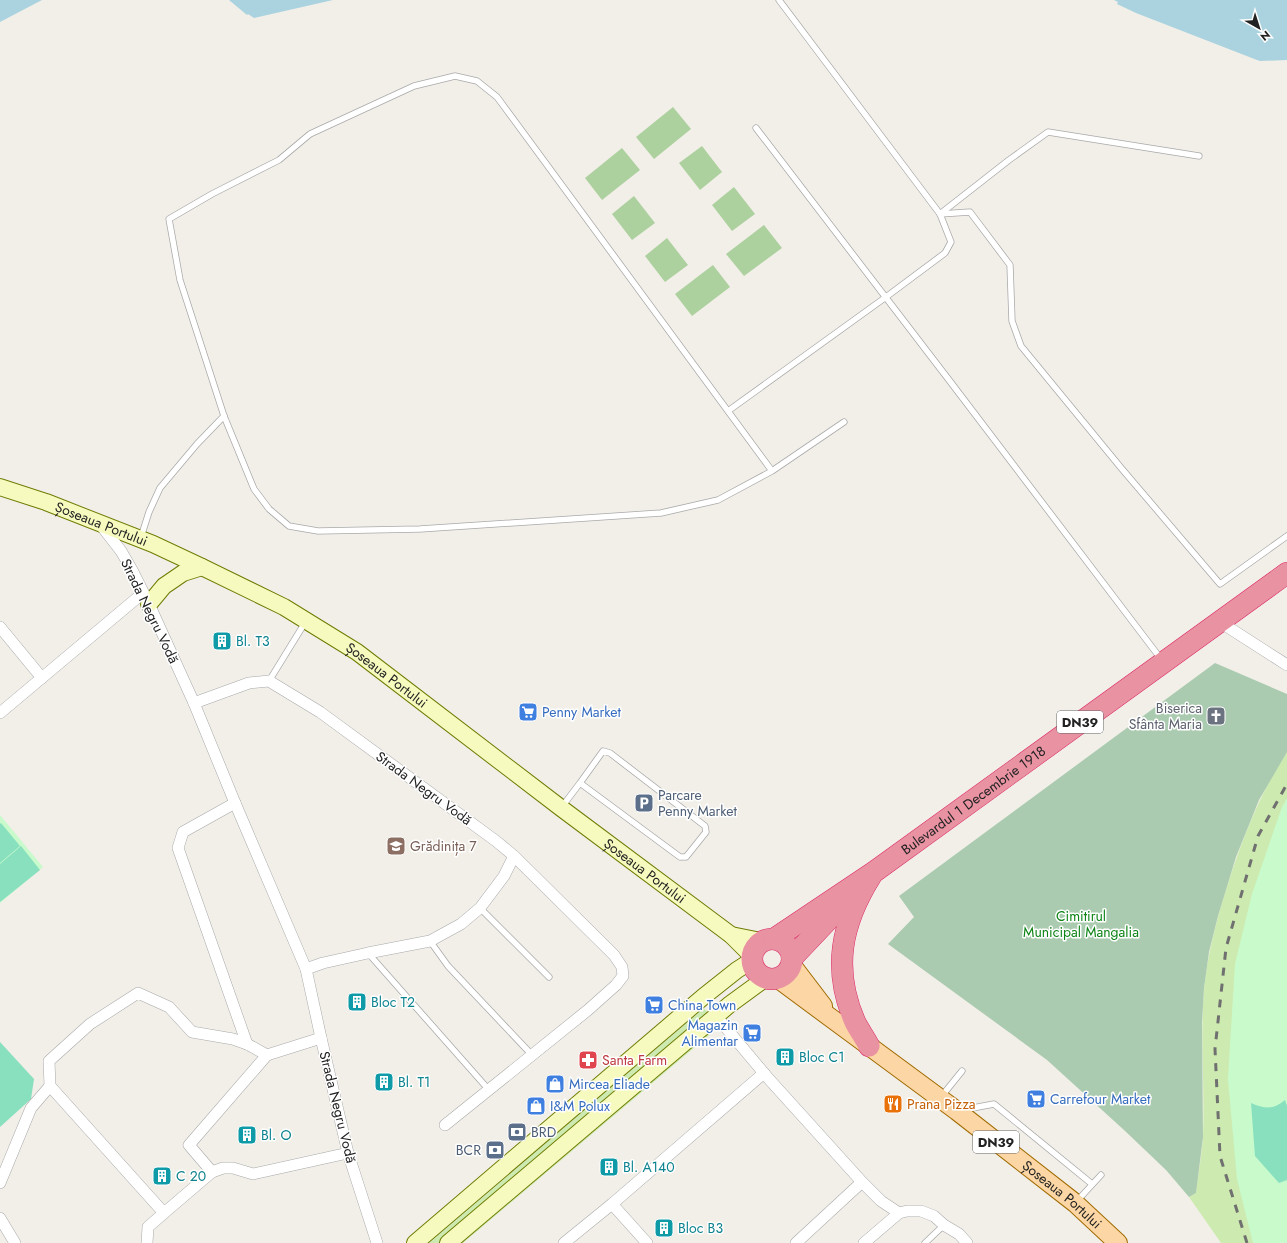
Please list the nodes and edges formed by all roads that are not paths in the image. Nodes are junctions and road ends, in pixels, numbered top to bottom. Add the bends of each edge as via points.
1 (779, 0) edge
2 (756, 128) dead end
3 (1199, 156) dead end
4 (940, 214) junction
5 (886, 297) junction
6 (728, 411) junction
7 (224, 416) junction
8 (844, 422) dead end
9 (772, 471) junction
10 (0, 487) edge
11 (100, 523) junction
12 (1287, 536) edge
13 (140, 539) junction
14 (202, 566) junction
15 (1287, 573) edge
16 (146, 598) junction
17 (306, 621) junction
18 (1220, 622) junction
19 (0, 627) edge
20 (1163, 662) junction
21 (1287, 665) edge
22 (42, 678) junction
23 (269, 681) junction
24 (194, 703) junction
25 (0, 713) edge
26 (580, 783) junction
27 (235, 803) junction
28 (561, 808) junction
29 (514, 856) junction
30 (874, 872) junction
31 (480, 908) junction
32 (430, 941) junction
33 (760, 949) junction
34 (368, 953) junction
35 (792, 961) junction
36 (306, 969) junction
37 (549, 977) dead end
38 (772, 978) junction
39 (716, 1016) junction
40 (831, 1018) junction
41 (321, 1038) junction
42 (247, 1044) junction
43 (870, 1046) junction
44 (267, 1055) junction
45 (532, 1055) junction
46 (962, 1072) dead end
47 (764, 1073) junction
48 (50, 1086) junction
49 (489, 1090) junction
50 (940, 1099) junction
51 (957, 1111) junction
52 (445, 1125) dead end
53 (348, 1153) junction
54 (212, 1172) junction
55 (1101, 1175) dead end
56 (862, 1182) junction
57 (0, 1183) edge
58 (1092, 1184) junction
59 (612, 1204) junction
60 (1075, 1204) junction
61 (164, 1213) junction
62 (899, 1213) junction
63 (0, 1218) edge
64 (944, 1225) junction
65 (15, 1243) edge
66 (147, 1243) edge
67 (378, 1243) edge
68 (415, 1243) edge
69 (448, 1243) edge
70 (564, 1243) edge
71 (647, 1243) edge
72 (796, 1243) edge
73 (864, 1243) edge
74 (925, 1243) edge
75 (967, 1243) edge
76 (1118, 1243) edge

1 - 4 lane
2 - 5 lane
3 - 4 lane via 1048,132
4 - 5 lane via 951,242 945,253
4 - 12 lane via 970,212 1006,259 1010,265 1012,321 1021,346 1220,584
5 - 6 lane
5 - 20 lane
6 - 7 lane via 497,97 477,81 455,76 414,86 310,134 279,160 168,219 180,280
6 - 9 lane
7 - 9 lane via 254,488 269,509 289,526 318,531 420,530 661,513 718,500
7 - 13 lane via 160,488
8 - 9 lane
10 - 11 street, Șoseaua Portului
11 - 13 street, Șoseaua Portului
11 - 16 street, Strada Negru Vodă via 121,551
13 - 14 street, Șoseaua Portului
14 - 16 street via 183,573
14 - 17 street, Șoseaua Portului via 284,607
15 - 18 highway, Bulevardul 1 Decembrie 1918 / DN39
16 - 22 street
16 - 24 street, Strada Negru Vodă
17 - 23 lane
17 - 28 street, Șoseaua Portului via 357,652
18 - 20 highway, Bulevardul 1 Decembrie 1918 / DN39
18 - 21 street
19 - 22 street
20 - 30 highway, Bulevardul 1 Decembrie 1918 / DN39
22 - 25 street
23 - 24 street via 249,683
23 - 29 street, Strada Negru Vodă via 320,712
24 - 27 street, Strada Negru Vodă
26 - 26 lane via 603,751 610,753 705,826 706,832 686,857 680,857
26 - 28 lane
27 - 36 street, Strada Negru Vodă
27 - 42 street via 183,832 178,848
28 - 33 street, Șoseaua Portului via 731,935
29 - 31 street via 504,876
29 - 45 street, Strada Negru Vodă via 614,955 622,967 623,976 588,1010
30 - 33 highway, Bulevardul 1 Decembrie 1918 / DN39
30 - 35 highway, Bulevardul 1 Decembrie 1918 / DN39
30 - 43 highway via 860,894 846,929 842,972 846,998 856,1023
31 - 32 street via 461,924
31 - 37 lane
32 - 34 street
32 - 45 lane via 448,966
33 - 35 highway via 781,941 787,945
33 - 38 highway via 756,972
33 - 68 street, Bulevardul 1 Decembrie 1918
34 - 36 street
34 - 49 lane
35 - 38 highway via 786,973
35 - 40 main road, DN39
36 - 41 street, Strada Negru Vodă
38 - 39 street via 742,995
38 - 40 main road, DN39
39 - 47 street
39 - 69 street
40 - 43 main road, Șoseaua Portului / DN39
41 - 44 street
41 - 53 street, Strada Negru Vodă
42 - 44 street
42 - 48 street via 192,1032 168,1007 138,993 90,1024 49,1061
43 - 50 main road, Șoseaua Portului / DN39
44 - 54 street via 189,1145
45 - 49 street
46 - 50 lane
47 - 56 street
47 - 59 street
48 - 57 street via 31,1108
48 - 61 street
49 - 52 street
50 - 51 main road, Șoseaua Portului / DN39
51 - 58 lane via 994,1104
51 - 60 main road, Șoseaua Portului / DN39
53 - 54 street via 253,1174 233,1168
53 - 67 street, Strada Negru Vodă
54 - 61 street
55 - 58 lane
56 - 62 street via 881,1201
56 - 72 street
58 - 60 lane
59 - 70 street
59 - 71 street
60 - 76 main road, Șoseaua Portului / DN39
61 - 66 street via 148,1227
62 - 64 street via 921,1211 934,1216
62 - 73 street
63 - 65 street
64 - 74 lane
64 - 75 street via 959,1234

